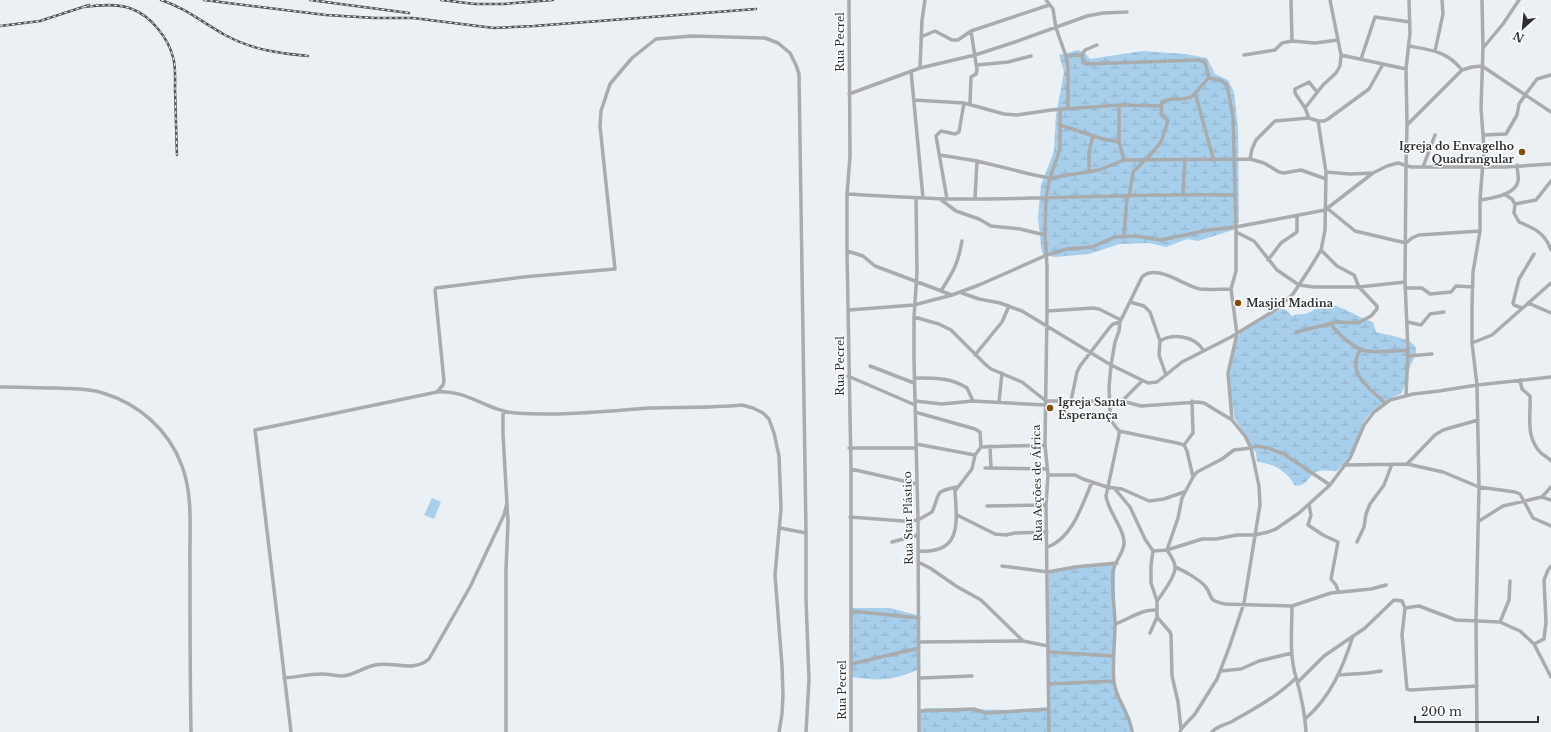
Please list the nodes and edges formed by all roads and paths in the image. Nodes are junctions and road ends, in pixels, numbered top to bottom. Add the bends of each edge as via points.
1 (849, 0) edge
2 (925, 0) edge
3 (1046, 0) edge
4 (1291, 0) edge
5 (1330, 0) edge
6 (1403, 0) edge
7 (1409, 0) edge
8 (1442, 0) edge
9 (1482, 0) edge
10 (1519, 0) edge
11 (1049, 5) junction
12 (1127, 12) dead end
13 (1410, 22) junction
14 (1056, 28) junction
15 (971, 31) junction
16 (922, 37) junction
17 (1338, 40) junction
18 (1292, 41) junction
19 (1098, 45) dead end
20 (1409, 46) junction
21 (1483, 48) junction
22 (1435, 50) junction
23 (975, 55) junction
24 (1082, 55) junction
25 (1341, 55) junction
26 (1031, 56) dead end
27 (1066, 56) junction
28 (1244, 56) dead end
29 (1361, 58) junction
30 (1384, 64) junction
31 (977, 65) junction
32 (1482, 66) junction
33 (920, 68) junction
34 (1406, 69) junction
35 (1462, 70) junction
36 (911, 71) junction
37 (1551, 75) edge
38 (1209, 78) junction
39 (1317, 92) junction
40 (1195, 93) junction
41 (849, 94) junction
42 (1525, 95) junction
43 (914, 100) junction
44 (964, 103) junction
45 (970, 104) junction
46 (1119, 105) junction
47 (1161, 106) junction
48 (1305, 108) junction
49 (1060, 109) junction
50 (1068, 109) junction
51 (1551, 112) edge
52 (1309, 118) junction
53 (1318, 121) junction
54 (1060, 124) junction
55 (1407, 125) junction
56 (1435, 135) dead end
57 (1484, 135) junction
58 (1093, 136) junction
59 (1119, 142) junction
60 (940, 155) junction
61 (1184, 159) junction
62 (1250, 159) junction
63 (1124, 160) junction
64 (1144, 160) junction
65 (1234, 160) junction
66 (977, 161) junction
67 (1214, 161) junction
68 (1551, 164) edge
69 (1406, 165) junction
70 (1517, 165) junction
71 (1482, 166) junction
72 (1423, 167) junction
73 (1089, 172) junction
74 (1326, 172) junction
75 (1373, 173) junction
76 (1050, 178) junction
77 (1326, 179) junction
78 (1551, 181) edge
79 (847, 194) junction
80 (1183, 194) junction
81 (1504, 194) junction
82 (1234, 195) junction
83 (1046, 197) junction
84 (1128, 197) junction
85 (916, 198) junction
86 (923, 198) junction
87 (939, 198) junction
88 (975, 198) junction
89 (947, 199) junction
90 (1480, 200) junction
91 (1515, 204) junction
92 (1327, 209) junction
93 (1297, 216) junction
94 (1236, 227) junction
95 (1480, 231) junction
96 (1236, 232) junction
97 (1045, 235) junction
98 (1124, 236) junction
99 (962, 241) dead end
100 (1406, 244) junction
101 (1321, 250) junction
102 (1551, 250) edge
103 (847, 251) junction
104 (1534, 254) dead end
105 (1047, 255) junction
106 (1268, 260) junction
107 (916, 282) junction
108 (1405, 282) junction
109 (1551, 283) edge
110 (1299, 285) junction
111 (1359, 287) junction
112 (1473, 287) junction
113 (1406, 288) junction
114 (1231, 289) junction
115 (940, 291) junction
116 (962, 293) junction
117 (952, 295) junction
118 (1130, 302) junction
119 (1528, 303) junction
120 (914, 304) junction
121 (1009, 306) junction
122 (1522, 308) junction
123 (849, 310) junction
124 (1047, 311) junction
125 (1444, 312) dead end
126 (1551, 313) edge
127 (914, 317) junction
128 (1120, 321) junction
129 (1408, 322) junction
130 (1330, 323) junction
131 (1046, 325) junction
132 (1296, 332) dead end
133 (1237, 334) junction
134 (1160, 342) junction
135 (1472, 343) junction
136 (1361, 349) junction
137 (1203, 350) junction
138 (1408, 350) junction
139 (1091, 353) junction
140 (1432, 354) dead end
141 (975, 355) junction
142 (1408, 356) junction
143 (1111, 365) junction
144 (870, 366) dead end
145 (1002, 373) junction
146 (1166, 375) junction
147 (848, 376) junction
148 (1551, 377) edge
149 (914, 378) junction
150 (1520, 380) junction
151 (1142, 381) junction
152 (914, 383) junction
153 (1477, 385) junction
154 (0, 387) edge
155 (437, 392) junction
156 (1406, 396) junction
157 (973, 400) junction
158 (1122, 400) junction
159 (1071, 401) junction
160 (1192, 401) junction
161 (999, 402) junction
162 (1110, 402) junction
163 (915, 403) junction
164 (1045, 403) junction
165 (1385, 403) junction
166 (504, 411) junction
167 (915, 412) junction
168 (1232, 420) junction
169 (1478, 420) junction
170 (1119, 431) junction
171 (1045, 445) junction
172 (916, 446) junction
173 (990, 446) junction
174 (1184, 446) junction
175 (981, 447) junction
176 (850, 448) junction
177 (1251, 448) junction
178 (975, 455) junction
179 (1551, 461) edge
180 (1392, 464) junction
181 (1407, 464) junction
182 (1344, 465) junction
183 (985, 468) dead end
184 (991, 468) junction
185 (850, 469) junction
186 (1047, 469) junction
187 (1048, 474) junction
188 (1193, 477) junction
189 (1092, 482) junction
190 (917, 484) junction
191 (1330, 485) junction
192 (957, 487) junction
193 (1107, 487) junction
194 (1479, 487) junction
195 (1551, 487) edge
196 (1115, 489) junction
197 (1184, 492) junction
198 (1542, 497) junction
199 (1551, 500) edge
200 (1524, 502) junction
201 (507, 503) junction
202 (1046, 505) junction
203 (1309, 505) junction
204 (987, 506) dead end
205 (957, 515) junction
206 (850, 517) junction
207 (918, 520) junction
208 (1479, 521) junction
209 (1551, 526) edge
210 (780, 528) junction
211 (1047, 532) junction
212 (806, 533) junction
213 (918, 535) junction
214 (1255, 535) junction
215 (892, 542) dead end
216 (1357, 542) dead end
217 (1048, 547) junction
218 (1167, 550) junction
219 (918, 551) junction
220 (1153, 551) junction
221 (918, 562) junction
222 (1117, 563) junction
223 (1002, 566) dead end
224 (1551, 566) edge
225 (1175, 567) junction
226 (1048, 572) junction
227 (1510, 581) dead end
228 (1386, 585) dead end
229 (1338, 591) junction
230 (1157, 601) junction
231 (1244, 603) junction
232 (1292, 606) junction
233 (1405, 608) junction
234 (1157, 610) junction
235 (850, 611) junction
236 (1157, 617) junction
237 (918, 618) junction
238 (1476, 621) junction
239 (1500, 622) junction
240 (1115, 624) junction
241 (1150, 633) dead end
242 (1353, 636) junction
243 (1023, 641) junction
244 (918, 642) junction
245 (1534, 644) junction
246 (1048, 646) junction
247 (919, 648) junction
248 (1048, 652) junction
249 (1292, 653) junction
250 (1114, 656) junction
251 (851, 664) junction
252 (1221, 671) junction
253 (1381, 671) dead end
254 (1338, 675) junction
255 (972, 676) dead end
256 (284, 678) junction
257 (920, 678) junction
258 (1296, 678) junction
259 (1551, 678) edge
260 (1114, 681) junction
261 (1298, 682) junction
262 (1049, 684) junction
263 (1477, 686) junction
264 (1049, 710) junction
265 (919, 711) junction
266 (1305, 719) junction
267 (1180, 730) edge
268 (1132, 731) dead end
269 (191, 732) edge
270 (291, 732) edge
271 (506, 732) edge
272 (779, 732) edge
273 (806, 732) edge
274 (851, 732) edge
275 (919, 732) edge
276 (1049, 732) edge
277 (1212, 732) edge
278 (1306, 732) edge
279 (1476, 732) edge

1 - 41 street, Rua Pecrel
2 - 16 street
3 - 11 street
4 - 18 street
5 - 17 street
6 - 7 street
7 - 13 street
8 - 22 street via 1443,14
9 - 21 street
10 - 21 street
11 - 14 street via 1053,9
11 - 15 street
12 - 14 street via 1087,16
13 - 20 street
13 - 29 street via 1375,17
14 - 23 street
14 - 27 street
15 - 16 street via 958,40 952,40 935,31
15 - 23 street
16 - 33 street
17 - 18 street via 1315,43
17 - 25 street
18 - 28 street via 1282,43 1275,50
19 - 24 street via 1085,50
20 - 22 street
20 - 34 street
21 - 32 street
22 - 35 street via 1450,58
23 - 31 street
23 - 33 street
24 - 27 street
24 - 38 street via 1086,64 1200,60 1204,62
25 - 29 street
25 - 39 street via 1336,73
26 - 31 street via 1008,62
27 - 50 street
29 - 30 street
30 - 34 street
30 - 53 street via 1364,94 1350,101 1328,119
31 - 45 street via 977,73 971,76
32 - 35 street
32 - 42 street
32 - 57 street via 1480,108
33 - 36 street
34 - 55 street
35 - 55 street
36 - 41 street
36 - 43 street
37 - 42 street via 1537,79
38 - 40 street
38 - 65 street via 1220,80 1227,85 1233,117
39 - 48 street
39 - 48 street via 1309,82 1295,89 1294,93
40 - 47 street via 1190,97 1163,101
40 - 67 street
41 - 79 street, Rua Pecrel via 850,157
42 - 51 street
42 - 57 street via 1506,134
43 - 44 street
43 - 86 street
44 - 45 street
44 - 60 street via 959,132 937,134
45 - 49 street via 1004,114
46 - 47 street
46 - 50 street
46 - 59 street
47 - 64 street via 1161,115 1168,121 1165,132
48 - 52 street
49 - 50 street
49 - 54 street, Rua Acções de África
52 - 53 street
52 - 62 street via 1275,122 1253,144
53 - 74 street
54 - 58 street
54 - 76 street, Rua Acções de África via 1060,149
55 - 69 street
56 - 72 street
57 - 71 street
58 - 59 street
58 - 73 street via 1089,152
59 - 63 street
60 - 66 street
60 - 89 street
61 - 64 street
61 - 67 street
61 - 80 street
62 - 65 street
62 - 77 street via 1264,162 1279,172 1301,170
63 - 64 street
63 - 73 street
64 - 84 street via 1132,173
65 - 67 street
65 - 82 street
66 - 76 street
66 - 88 street
68 - 70 street
69 - 72 street
69 - 75 street via 1398,163
69 - 100 street
70 - 71 street
70 - 81 street via 1516,186
71 - 72 street
71 - 90 street
73 - 76 street
74 - 75 street
74 - 77 street
75 - 92 street
76 - 83 street, Rua Acções de África
77 - 92 street
78 - 91 street via 1536,200
79 - 85 street
79 - 103 street, Rua Pecrel
80 - 82 street
80 - 84 street
81 - 90 street
81 - 91 street
82 - 94 street
83 - 84 street
83 - 88 street
83 - 97 street, Rua Acções de África
84 - 98 street
85 - 86 street
85 - 107 street, Rua Star Plástico
86 - 87 street
87 - 89 street
87 - 97 street via 956,211 991,226
88 - 89 street
90 - 95 street
91 - 102 street via 1514,213 1518,222 1536,229 1548,241
92 - 93 street
92 - 100 street via 1355,231
92 - 101 street
93 - 94 street
93 - 106 street via 1297,232 1281,243
94 - 96 street
94 - 98 street via 1161,240 1144,236
95 - 100 street via 1419,235
95 - 112 street
96 - 106 street via 1254,241
96 - 114 street via 1236,271
97 - 105 street, Rua Acções de África
98 - 105 street via 1092,247 1066,249
99 - 115 street via 958,262
100 - 108 street
101 - 110 street
101 - 111 street via 1337,266 1354,275
103 - 107 street via 863,256 879,268
103 - 123 street, Rua Pecrel
104 - 122 street via 1519,279 1513,303 1514,306
105 - 116 street
105 - 124 street, Rua Acções de África
106 - 110 street via 1277,270
107 - 115 street
107 - 120 street, Rua Star Plástico
108 - 111 street
108 - 113 street
109 - 119 street
110 - 111 street
110 - 133 street via 1277,309
111 - 130 street via 1377,306 1376,312 1358,323
112 - 113 street via 1456,286 1451,292 1430,294 1422,288
112 - 135 street
113 - 129 street
114 - 118 street via 1201,289 1168,275 1149,274 1142,277
114 - 133 street
115 - 117 street
116 - 117 street
116 - 121 street
117 - 120 street
118 - 128 street
118 - 134 street via 1147,308
119 - 122 street
119 - 126 street
120 - 123 street
120 - 127 street, Rua Star Plástico
121 - 131 street
121 - 141 street via 1002,322
122 - 135 street via 1492,335
123 - 147 street, Rua Pecrel
124 - 128 street via 1093,308
124 - 131 street, Rua Acções de África
125 - 129 street via 1430,314 1421,325
127 - 141 street via 932,321 951,330
127 - 149 street, Rua Star Plástico
128 - 139 street via 1110,327
128 - 143 street
129 - 138 street
130 - 132 street
130 - 136 street via 1336,331
131 - 139 street
131 - 164 street, Rua Acções de África
133 - 137 street
133 - 168 street via 1228,373
134 - 137 street via 1169,338 1185,338 1197,342
134 - 146 street via 1159,356
135 - 153 street
136 - 138 street via 1368,352
136 - 165 street via 1356,358 1360,379 1364,386
137 - 146 street via 1178,364
138 - 142 street
139 - 143 street
139 - 159 street via 1077,372
140 - 142 street
141 - 145 street
142 - 156 street
143 - 151 street
143 - 162 street
144 - 152 street
145 - 161 street
145 - 164 street via 1022,382
146 - 151 street via 1157,382
147 - 163 street
147 - 176 street, Rua Pecrel
148 - 150 street
149 - 152 street, Rua Star Plástico
149 - 157 street via 953,381 967,388
150 - 153 street
150 - 179 street via 1522,389 1530,396 1532,441 1540,453
151 - 158 street
152 - 163 street, Rua Star Plástico
153 - 156 street
153 - 169 street
154 - 269 street via 82,389 101,392 122,400 152,420 175,451 186,479 190,517
155 - 166 street via 451,391
155 - 212 street via 444,381 436,288 615,269 600,126 601,111 610,84 632,58 656,39 692,36 766,38 778,43 790,53 799,74
155 - 256 street via 255,430
156 - 165 street
157 - 161 street
157 - 163 street via 942,404
158 - 160 street via 1141,406
158 - 162 street
159 - 162 street
159 - 164 street
160 - 168 street via 1204,403
160 - 174 street via 1193,433
161 - 164 street
162 - 170 street via 1112,422
163 - 167 street, Rua Star Plástico
164 - 171 street, Rua Acções de África
165 - 182 street via 1364,425
166 - 201 street
166 - 210 street via 562,415 652,408 742,405 753,408 769,419 774,433 781,482
167 - 172 street, Rua Star Plástico
167 - 175 street via 975,429 980,432
168 - 177 street
169 - 181 street via 1443,430
169 - 194 street
170 - 174 street
170 - 193 street
171 - 173 street
171 - 186 street, Rua Acções de África
172 - 176 street
172 - 178 street
172 - 190 street, Rua Star Plástico
173 - 175 street
173 - 184 street
174 - 188 street
175 - 178 street
176 - 185 street, Rua Pecrel
177 - 188 street via 1234,450
177 - 191 street via 1262,446 1284,454
177 - 214 street via 1260,505
178 - 192 street via 972,469
180 - 181 street
180 - 182 street
180 - 216 street via 1384,484 1370,504
181 - 194 street via 1443,472
182 - 191 street
183 - 184 street
184 - 186 street
185 - 190 street
185 - 206 street, Rua Pecrel
186 - 187 street, Rua Acções de África
187 - 189 street via 1072,474
187 - 202 street, Rua Acções de África
188 - 197 street
189 - 193 street
189 - 217 street via 1070,528 1059,541
190 - 207 street, Rua Star Plástico
191 - 203 street
192 - 205 street
192 - 207 street via 937,494 932,512
193 - 196 street
193 - 222 street via 1107,502 1121,530 1124,544
194 - 200 street via 1515,492 1520,494
194 - 208 street
195 - 198 street
196 - 197 street via 1122,489 1149,501
196 - 220 street via 1130,507
197 - 218 street
198 - 199 street
198 - 200 street
200 - 208 street via 1503,506
200 - 209 street via 1533,518
201 - 256 street via 504,516 470,587 425,662 406,667 374,665 344,676 320,674
201 - 271 street
202 - 204 street
202 - 211 street, Rua Acções de África
203 - 214 street via 1276,529
203 - 229 street via 1311,515 1308,525 1338,542 1331,579
205 - 211 street via 1000,535
205 - 219 street via 957,527 948,544 933,551
206 - 207 street
206 - 235 street, Rua Pecrel
207 - 213 street, Rua Star Plástico
208 - 238 street
210 - 212 street
210 - 272 street via 775,575 782,666 782,714
211 - 217 street, Rua Acções de África
212 - 273 street via 809,680
213 - 215 street
213 - 219 street, Rua Star Plástico
214 - 218 street via 1202,539
214 - 231 street
217 - 226 street, Rua Acções de África
218 - 220 street
218 - 225 street
219 - 221 street, Rua Star Plástico
220 - 230 street via 1150,565 1151,583
221 - 237 street, Rua Star Plástico
221 - 243 street via 981,600
222 - 226 street
222 - 240 street via 1113,572
223 - 226 street
224 - 245 street via 1544,580 1544,638
225 - 230 street via 1168,585
225 - 231 street via 1206,586 1210,598 1217,602
226 - 246 street, Rua Acções de África
227 - 239 street via 1509,600
228 - 229 street
229 - 232 street
230 - 234 street
231 - 232 street
231 - 252 street
232 - 249 street
233 - 238 street via 1419,606 1456,620
233 - 242 street via 1402,601 1394,600
233 - 263 street via 1402,635 1407,689
234 - 236 street
234 - 240 street via 1144,610
235 - 237 street
235 - 251 street, Rua Pecrel
236 - 241 street
236 - 267 street via 1171,635 1172,676 1178,702
237 - 244 street, Rua Star Plástico
238 - 239 street
238 - 263 street
239 - 245 street via 1520,631
240 - 250 street
242 - 254 street
242 - 261 street via 1324,656
243 - 244 street
243 - 246 street
244 - 247 street, Rua Star Plástico
245 - 259 street
246 - 248 street, Rua Acções de África
247 - 251 street
247 - 257 street, Rua Star Plástico
248 - 250 street
248 - 262 street, Rua Acções de África
249 - 252 street via 1259,661 1241,669
249 - 258 street
250 - 260 street
251 - 274 street, Rua Pecrel
252 - 267 street via 1195,714
253 - 254 street
254 - 266 street via 1329,692
255 - 257 street
256 - 270 street
257 - 265 street, Rua Star Plástico
258 - 261 street
258 - 277 street via 1268,700
260 - 262 street
260 - 268 street via 1115,690 1128,716
261 - 266 street
262 - 264 street, Rua Acções de África
263 - 279 street
264 - 265 street via 985,713 974,709
264 - 276 street, Rua Acções de África
265 - 275 street, Rua Star Plástico
266 - 278 street

